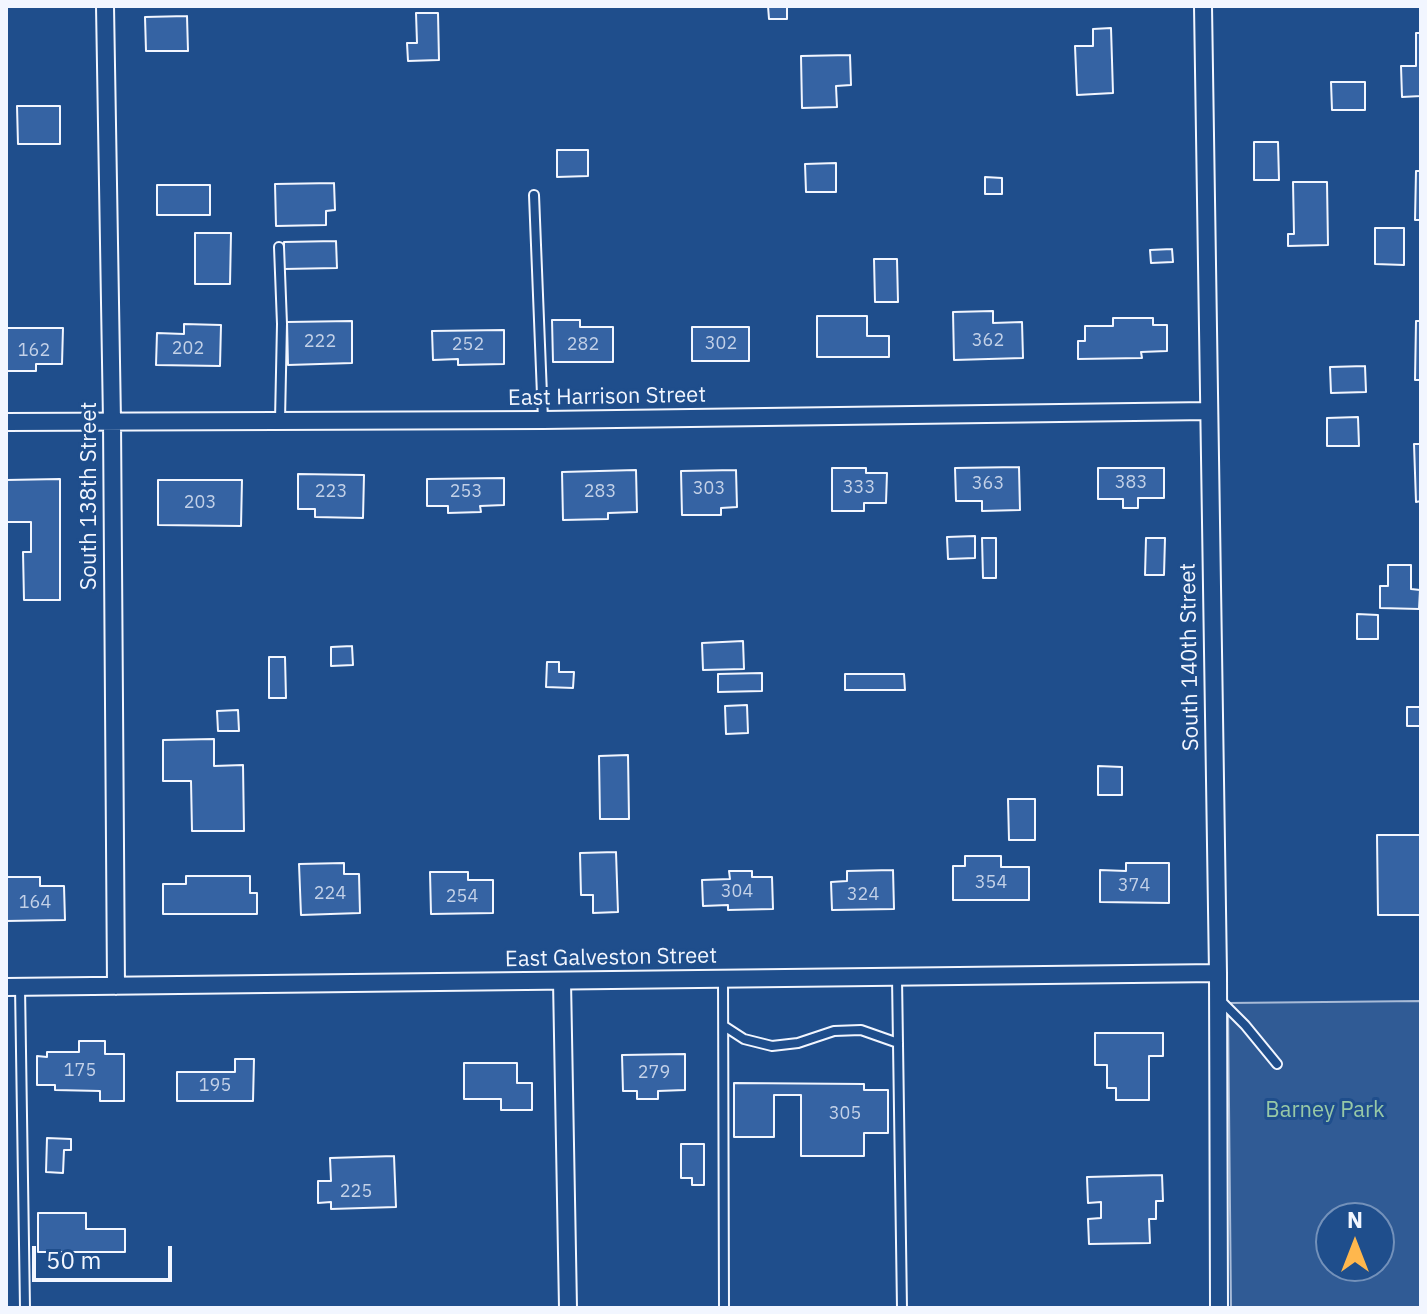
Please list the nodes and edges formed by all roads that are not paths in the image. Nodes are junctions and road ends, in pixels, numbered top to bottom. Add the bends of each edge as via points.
1 (105, 6) edge
2 (1203, 6) edge
3 (534, 195) dead end
4 (279, 247) dead end
5 (1208, 411) junction
6 (280, 420) junction
7 (543, 420) junction
8 (112, 421) junction
9 (6, 422) edge
10 (1218, 973) junction
11 (723, 978) junction
12 (897, 978) junction
13 (562, 981) junction
14 (116, 986) junction
15 (13, 987) edge
16 (1218, 997) junction
17 (724, 1026) junction
18 (898, 1043) junction
19 (1277, 1064) dead end
20 (25, 1308) edge
21 (568, 1308) edge
22 (724, 1308) edge
23 (902, 1308) edge
24 (1219, 1308) edge

1 - 8 street, South 138th Street
2 - 5 street, South 140th Street
3 - 7 lane
4 - 6 lane
5 - 7 street, East Harrison Street
5 - 10 street, South 140th Street
6 - 7 street, East Harrison Street
6 - 8 street, East Harrison Street
8 - 9 street, East Harrison Street
8 - 14 street, South 138th Street
10 - 12 street, East Galveston Street
10 - 16 street, South 140th Street
11 - 12 street, East Galveston Street
11 - 13 street, East Galveston Street
11 - 17 lane
12 - 18 lane
13 - 14 street, East Galveston Street
13 - 21 street
14 - 15 street, East Galveston Street
15 - 20 lane
16 - 19 lane
16 - 24 street, South 140th Street
17 - 18 lane via 744,1039 772,1046 861,1030
17 - 22 lane
18 - 23 lane

